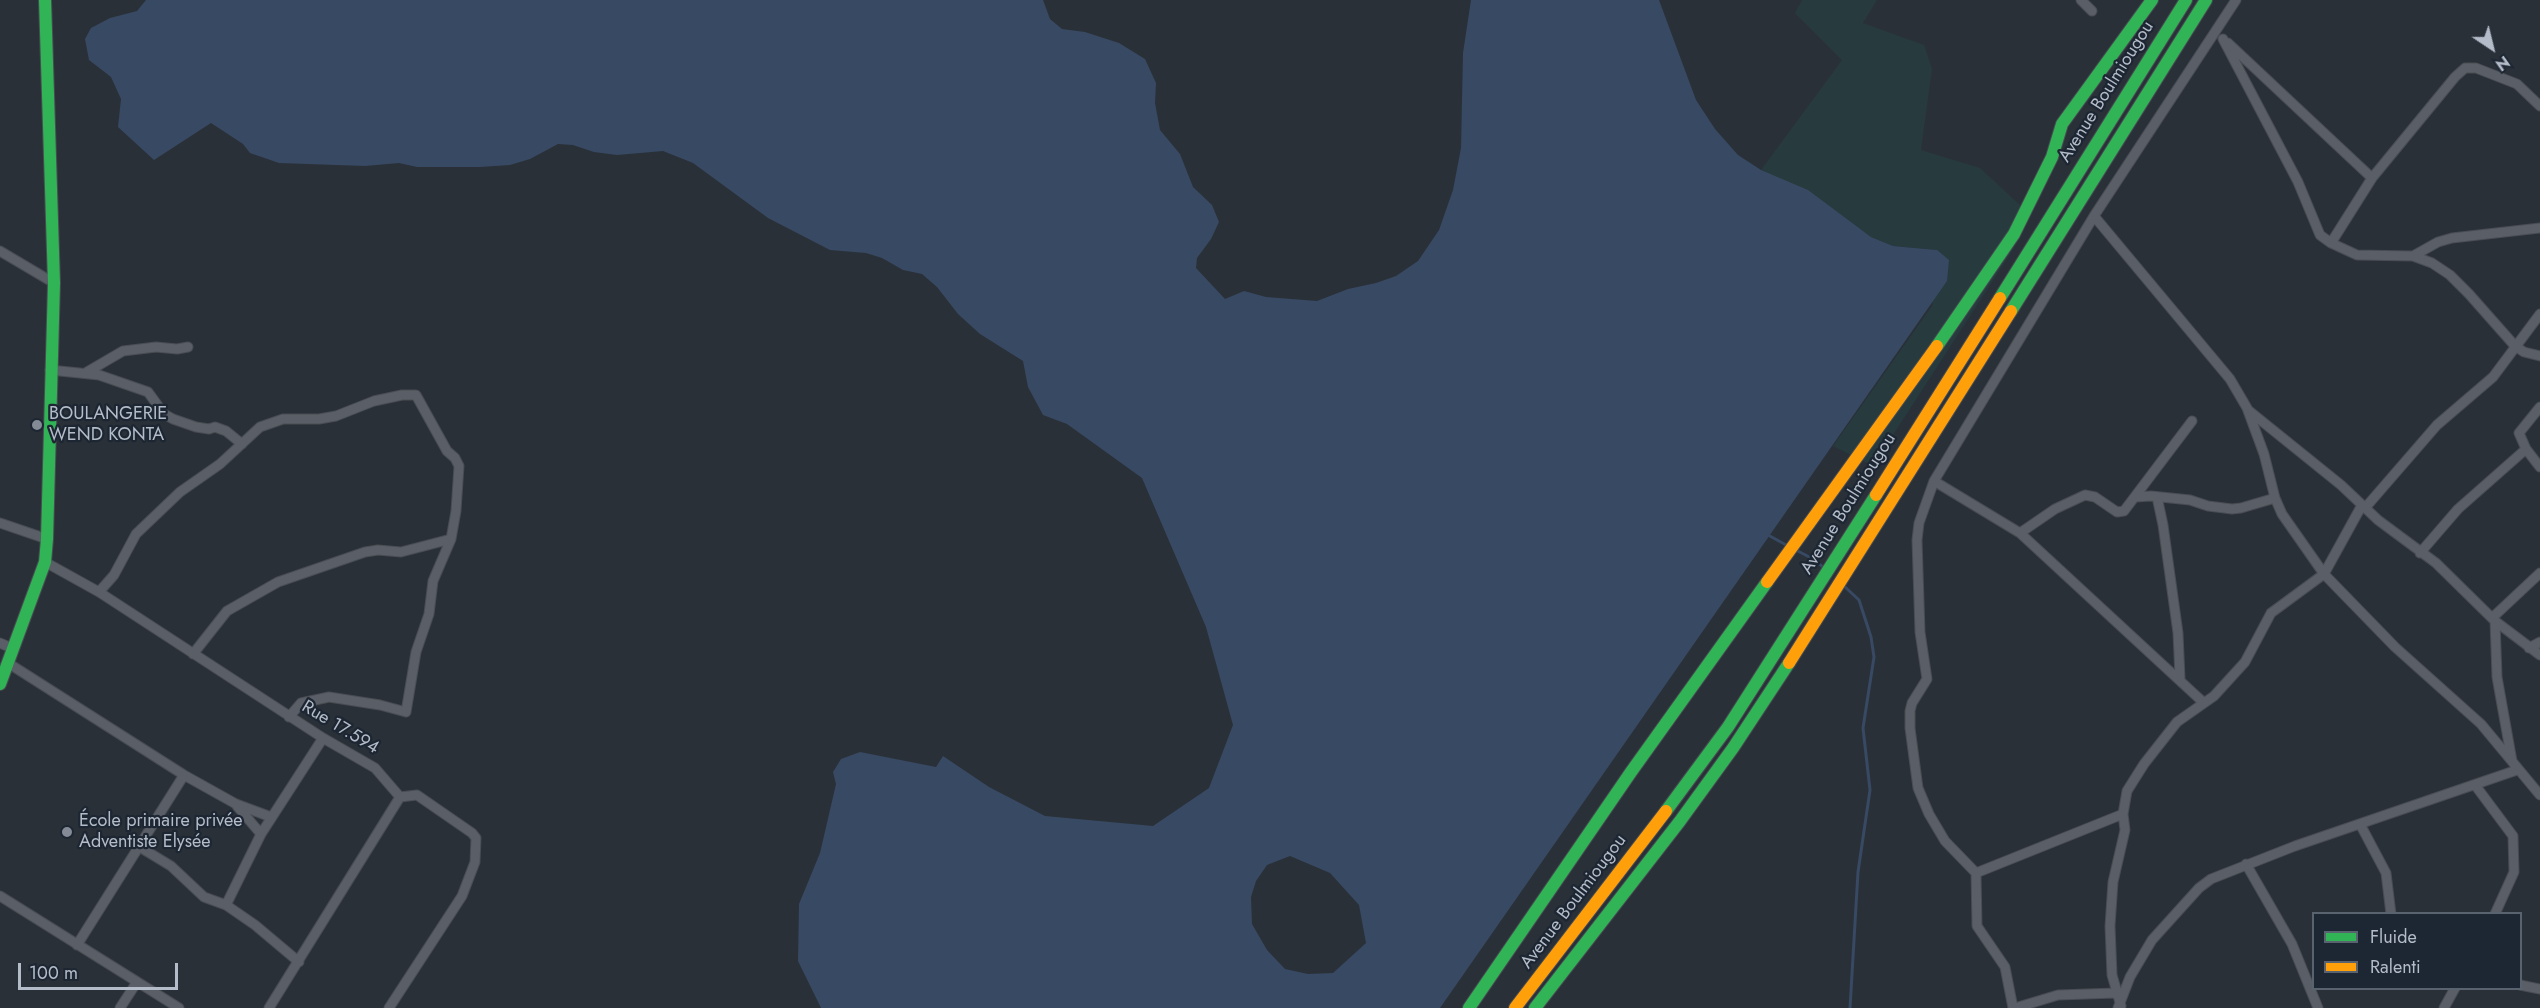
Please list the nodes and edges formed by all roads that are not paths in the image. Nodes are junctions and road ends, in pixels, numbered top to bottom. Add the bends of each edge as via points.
1 (45, 0) edge
2 (2081, 0) edge
3 (2152, 0) edge
4 (2186, 0) edge
5 (2206, 0) edge
6 (2236, 0) edge
7 (2092, 11) dead end
8 (2215, 32) junction
9 (2223, 39) junction
10 (2540, 106) edge
11 (2372, 177) junction
12 (2094, 216) junction
13 (2540, 228) edge
14 (2331, 243) junction
15 (0, 251) edge
16 (2413, 256) junction
17 (54, 283) junction
18 (2540, 314) edge
19 (2516, 346) junction
20 (188, 347) dead end
21 (2540, 356) edge
22 (50, 370) junction
23 (87, 372) junction
24 (2540, 407) edge
25 (2247, 408) junction
26 (2192, 421) dead end
27 (242, 444) junction
28 (2526, 449) junction
29 (2540, 467) edge
30 (1934, 481) junction
31 (2136, 497) junction
32 (2157, 497) junction
33 (2275, 498) junction
34 (2363, 507) junction
35 (0, 523) edge
36 (2020, 533) junction
37 (46, 539) junction
38 (451, 539) junction
39 (2420, 553) junction
40 (45, 562) junction
41 (2540, 573) edge
42 (2324, 574) junction
43 (99, 592) junction
44 (2493, 619) junction
45 (2540, 642) edge
46 (0, 643) edge
47 (2529, 648) junction
48 (14, 649) junction
49 (193, 654) junction
50 (2540, 655) edge
51 (8, 663) junction
52 (2180, 678) junction
53 (0, 684) edge
54 (2204, 703) junction
55 (289, 717) junction
56 (323, 738) junction
57 (2515, 767) junction
58 (184, 775) junction
59 (2475, 785) junction
60 (2540, 795) edge
61 (400, 797) junction
62 (236, 804) junction
63 (2124, 814) junction
64 (271, 818) junction
65 (2360, 824) junction
66 (261, 834) junction
67 (138, 846) junction
68 (2246, 864) junction
69 (1976, 873) junction
70 (0, 896) edge
71 (226, 905) junction
72 (2391, 912) edge
73 (2496, 912) edge
74 (77, 945) junction
75 (298, 962) junction
76 (137, 982) junction
77 (2522, 985) edge
78 (2540, 989) edge
79 (2454, 990) edge
80 (2116, 993) junction
81 (2316, 1005) edge
82 (2120, 1007) edge
83 (120, 1008) edge
84 (179, 1008) edge
85 (269, 1008) edge
86 (388, 1008) edge
87 (1469, 1008) edge
88 (1515, 1008) edge
89 (1535, 1008) edge
90 (2014, 1008) edge
91 (2305, 1008) edge
92 (2444, 1008) edge

1 - 17 main road
2 - 7 street
3 - 87 main road via 2062,124 2034,197 1975,292 1650,745
4 - 88 main road, Avenue Boulmiougou via 1856,528 1710,752
5 - 89 main road, Avenue Boulmiougou via 1824,611 1704,788
6 - 8 street
8 - 9 street
8 - 12 street
9 - 11 street
9 - 14 street via 2298,182 2313,222 2320,235
10 - 11 street via 2517,84 2476,68 2465,69
11 - 14 street
12 - 25 street via 2216,360
12 - 30 street
13 - 16 street via 2452,238
14 - 16 street via 2366,256
15 - 17 street
16 - 19 street via 2450,275
17 - 22 main road
18 - 19 street
19 - 21 street
19 - 34 street via 2493,376 2437,425
20 - 23 street via 123,351
22 - 23 street
22 - 37 main road
23 - 27 street via 148,392 164,414 173,419 196,427 215,427
24 - 28 street via 2519,433
25 - 33 street
25 - 34 street
26 - 31 street
27 - 38 street via 260,427 283,419 327,418 374,401 416,395 459,465
27 - 43 street via 180,492 136,534 114,575
28 - 29 street
28 - 39 street via 2458,509
30 - 36 street
30 - 69 street via 1917,540 1920,632 1927,679 1912,704 1910,728 1922,798 1945,841
31 - 32 street
31 - 36 street via 2121,512 2085,495 2055,509
32 - 33 street via 2232,509
32 - 52 street via 2178,633
33 - 42 street
34 - 39 street
34 - 42 street
35 - 37 street
36 - 52 street
37 - 40 main road
38 - 49 street via 401,552 365,552 278,582 227,611
38 - 55 street via 434,581 406,712 329,697 301,703
39 - 44 street via 2450,576
40 - 43 street, Rue 17.594
40 - 48 main road
41 - 44 street
42 - 54 street via 2271,613 2245,662
42 - 57 street via 2395,648 2481,724
43 - 49 street, Rue 17.594
44 - 47 street
44 - 57 street via 2497,677
45 - 47 street
46 - 48 street
47 - 50 street
48 - 51 main road
49 - 55 street, Rue 17.594
51 - 53 main road
51 - 58 street
52 - 54 street
54 - 63 street via 2177,722 2144,764 2127,791
55 - 56 street, Rue 17.594
56 - 61 street, Rue 17.594 via 375,768
56 - 64 street
57 - 59 street
57 - 60 street
58 - 62 street
58 - 67 street
59 - 65 street
59 - 73 street via 2513,836 2514,872
61 - 75 street
61 - 86 street via 417,795 467,829 476,838 477,850 462,896
62 - 64 street
62 - 66 street
63 - 69 street
63 - 80 street via 2110,926
64 - 66 street
65 - 68 street
65 - 72 street via 2386,873
66 - 71 street
67 - 71 street via 171,866 204,897
67 - 74 street
68 - 81 street via 2292,944
68 - 82 street via 2199,888 2152,940 2130,977
69 - 90 street via 1977,926 2005,967
70 - 74 street
71 - 75 street
74 - 76 street
75 - 85 street
76 - 83 street
76 - 84 street
77 - 78 street
79 - 92 street
80 - 82 street
80 - 90 street via 2058,995
81 - 91 street

